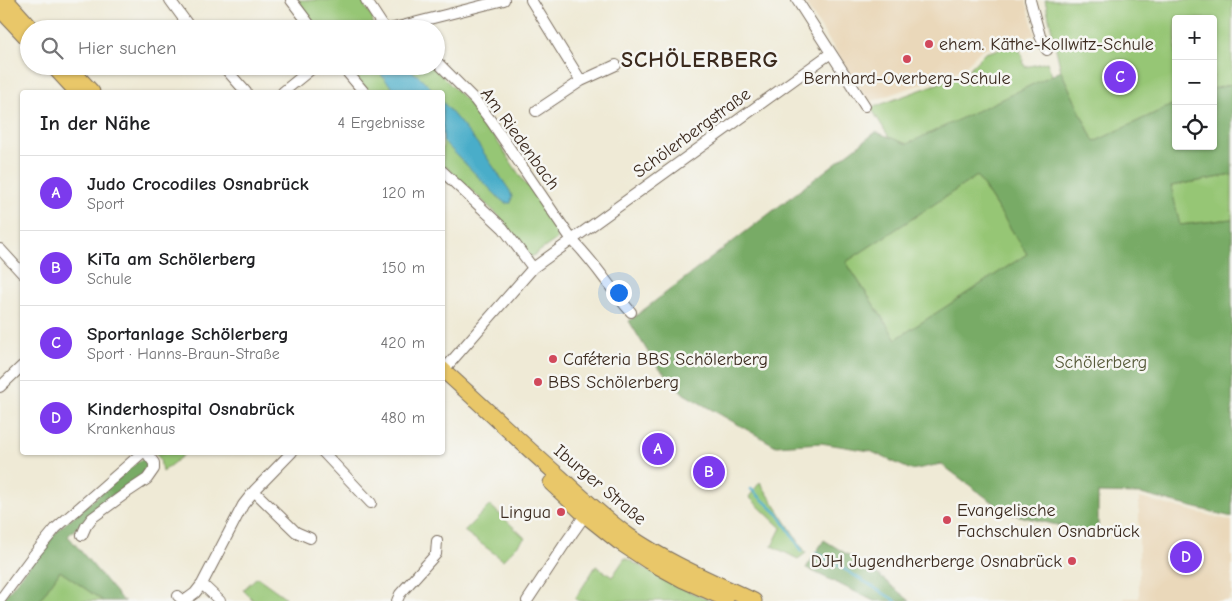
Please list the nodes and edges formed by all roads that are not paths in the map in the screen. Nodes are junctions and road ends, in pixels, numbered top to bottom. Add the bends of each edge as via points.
1 (6, 0) edge
2 (170, 0) edge
3 (291, 0) edge
4 (366, 0) edge
5 (504, 0) edge
6 (531, 0) edge
7 (797, 0) edge
8 (1030, 0) edge
9 (0, 9) edge
10 (24, 20) edge
11 (184, 20) edge
12 (306, 20) edge
13 (379, 20) edge
14 (429, 20) edge
15 (20, 30) edge
16 (1048, 50) dead end
17 (831, 53) junction
18 (616, 65) dead end
19 (445, 70) edge
20 (61, 75) edge
21 (76, 75) edge
22 (231, 75) edge
23 (305, 75) edge
24 (350, 75) edge
25 (581, 81) junction
26 (75, 90) edge
27 (90, 90) edge
28 (244, 90) edge
29 (286, 90) edge
30 (362, 90) edge
31 (865, 106) dead end
32 (536, 111) dead end
33 (445, 174) edge
34 (572, 240) junction
35 (0, 249) edge
36 (533, 268) junction
37 (20, 271) edge
38 (631, 312) dead end
39 (20, 368) edge
40 (445, 372) edge
41 (445, 376) edge
42 (0, 386) edge
43 (141, 455) edge
44 (147, 455) edge
45 (289, 455) edge
46 (326, 455) edge
47 (254, 491) junction
48 (371, 503) dead end
49 (589, 511) junction
50 (82, 535) dead end
51 (310, 538) dead end
52 (437, 542) dead end
53 (202, 584) junction
54 (178, 596) dead end
55 (0, 600) edge
56 (220, 601) edge
57 (397, 601) edge
58 (526, 601) edge
59 (730, 601) edge
60 (754, 601) edge

1 - 10 main road
2 - 11 street
3 - 12 street
4 - 13 street
5 - 14 street
6 - 25 street
7 - 17 street
8 - 16 street via 1040,36
9 - 15 main road
17 - 31 street
17 - 34 street, Schölerbergstraße
18 - 25 street
19 - 34 street, Am Riedenbach via 491,120
20 - 26 main road
21 - 27 main road
22 - 28 street
23 - 29 street
24 - 30 street
25 - 32 street
33 - 36 street via 503,228
34 - 36 street, Schölerbergstraße
34 - 38 street
35 - 37 street
36 - 40 street, Schölerbergstraße
39 - 42 street
41 - 49 main road, Iburger Straße via 485,409
43 - 55 street via 56,528
44 - 50 street via 154,463 147,479 92,518
45 - 47 street
46 - 48 street
47 - 51 street via 296,532
47 - 53 street via 243,505
49 - 58 street
49 - 59 main road, Iburger Straße via 619,542 648,561
49 - 60 main road, Iburger Straße via 691,572
52 - 57 street via 436,554
53 - 54 street via 184,601
53 - 56 street

